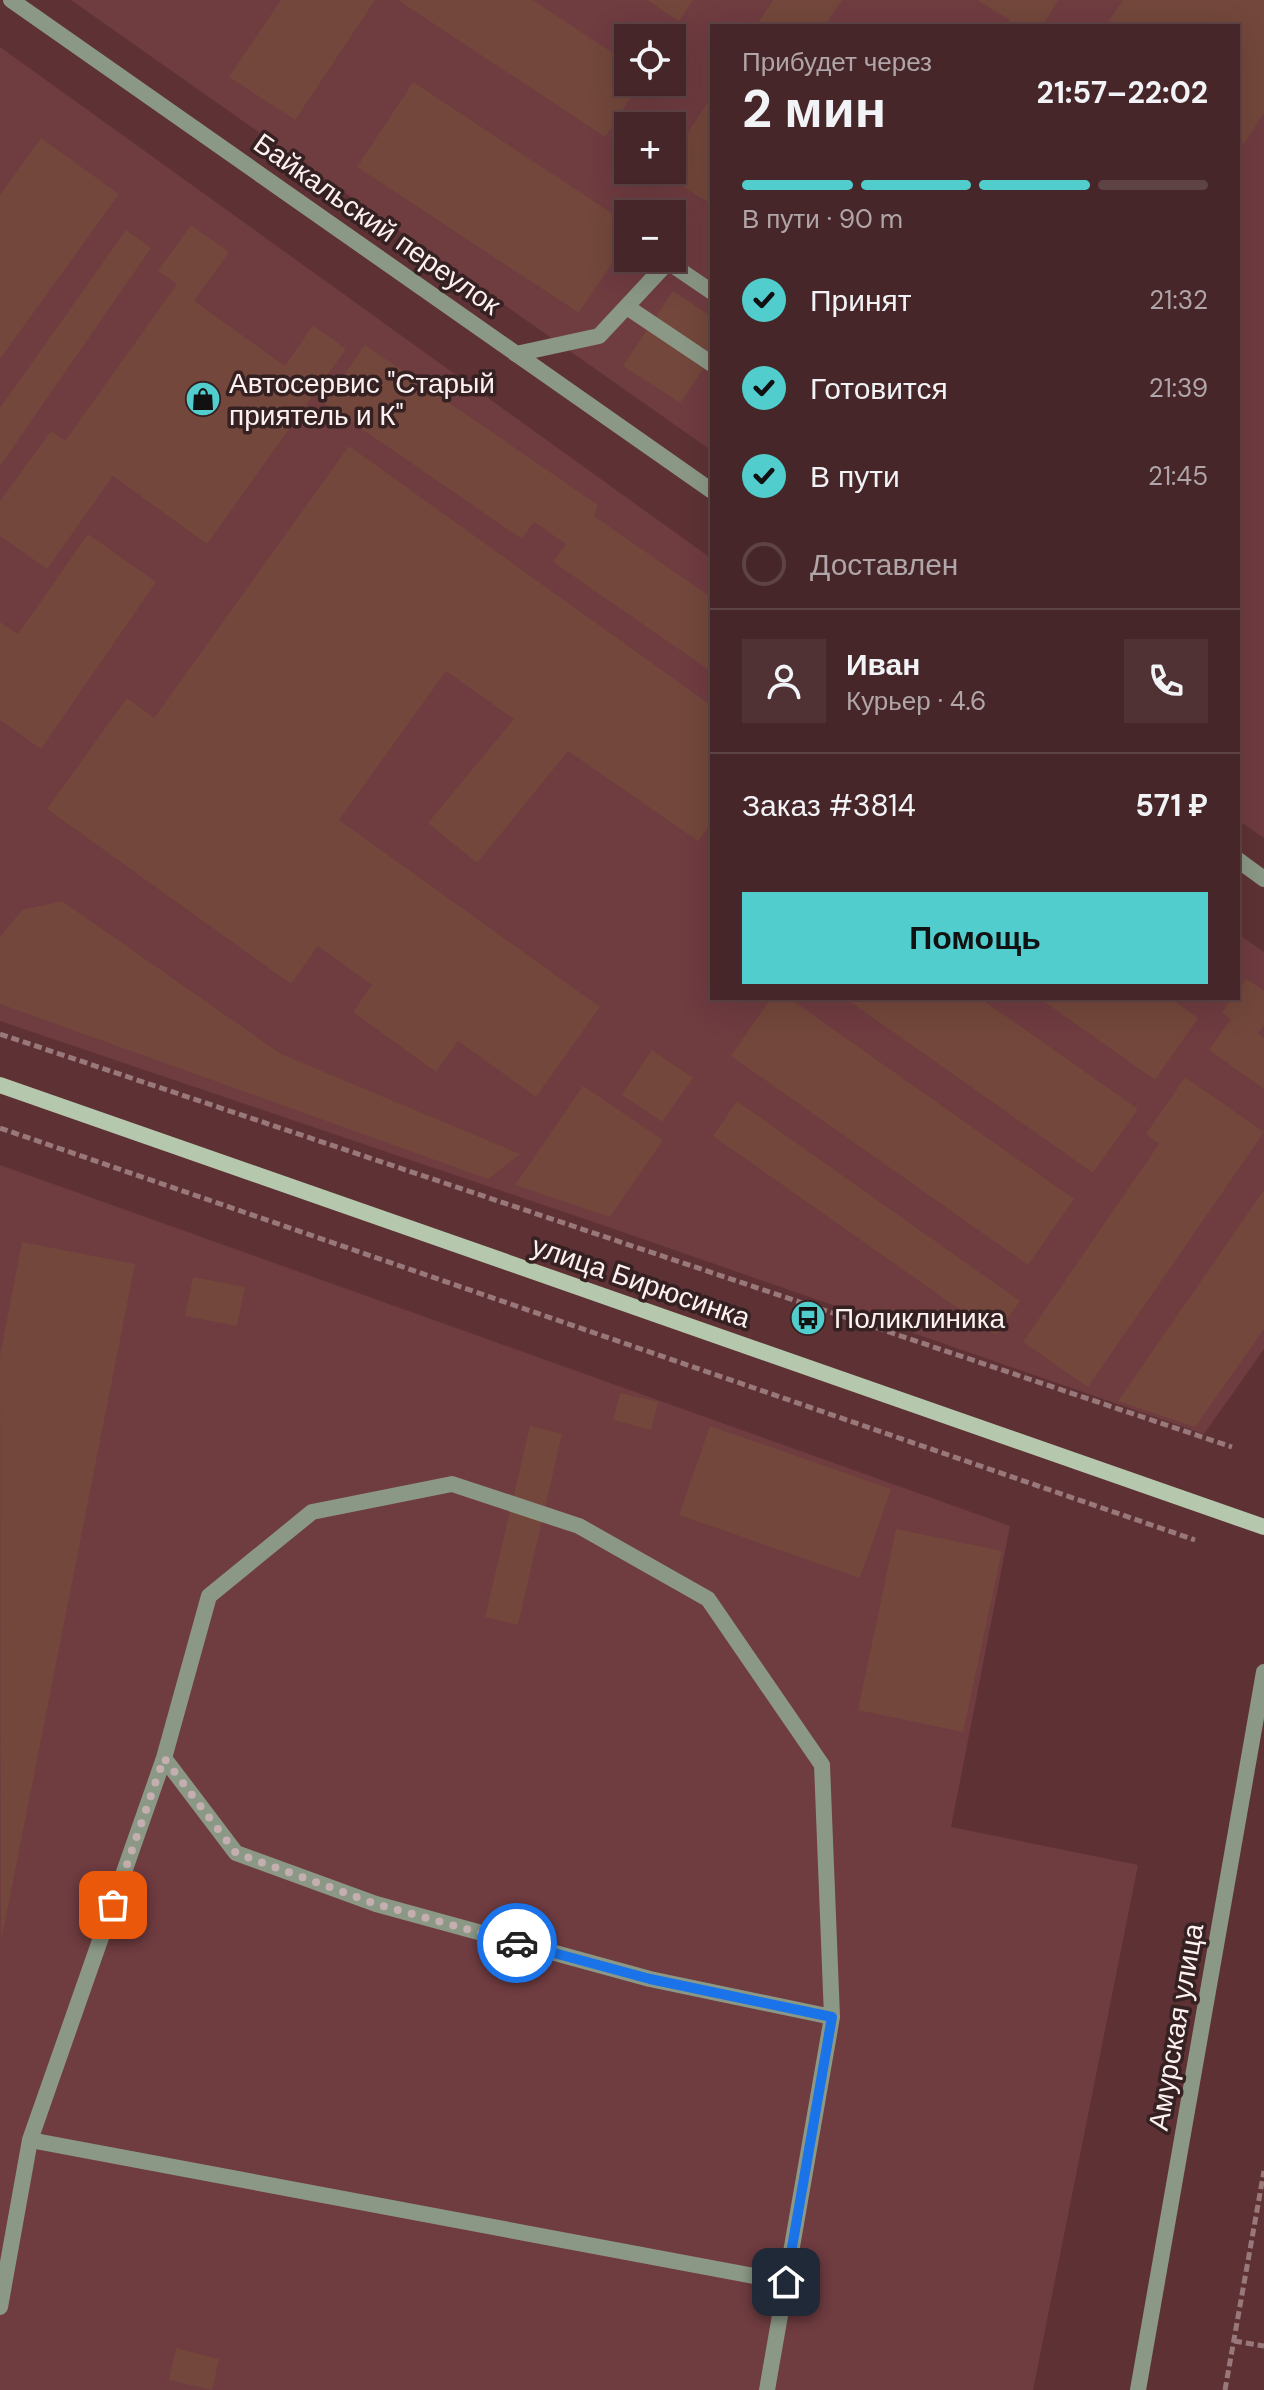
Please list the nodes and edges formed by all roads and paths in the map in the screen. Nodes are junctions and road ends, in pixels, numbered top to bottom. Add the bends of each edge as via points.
1 (11, 0) edge
2 (710, 291) edge
3 (627, 307) junction
4 (516, 354) junction
5 (710, 363) edge
6 (710, 490) edge
7 (1240, 861) edge
8 (1264, 879) edge
9 (0, 1034) edge
10 (0, 1085) edge
11 (0, 1128) edge
12 (1232, 1447) dead end
13 (1264, 1527) edge
14 (1195, 1540) dead end
15 (1264, 1672) edge
16 (164, 1758) junction
17 (832, 2017) junction
18 (30, 2140) junction
19 (1264, 2171) edge
20 (786, 2282) junction
21 (0, 2307) edge
22 (1234, 2341) junction
23 (1264, 2346) edge
24 (767, 2390) edge
25 (1138, 2390) edge
26 (1225, 2390) edge

1 - 4 street, Байкальский переулок
2 - 3 street via 668,262
3 - 4 street via 599,336
3 - 5 street
4 - 6 street, Байкальский переулок
7 - 8 street
9 - 12 path
10 - 13 main road, улица Бирюсинка
11 - 14 path
15 - 25 street, Амурская улица
16 - 17 street via 236,1853 376,1904 650,1979
16 - 17 street via 209,1596 312,1512 452,1484 579,1526 708,1599 822,1765
16 - 18 street
17 - 20 street
18 - 20 street
18 - 21 street
19 - 22 path
20 - 24 street
22 - 23 path
22 - 26 path

